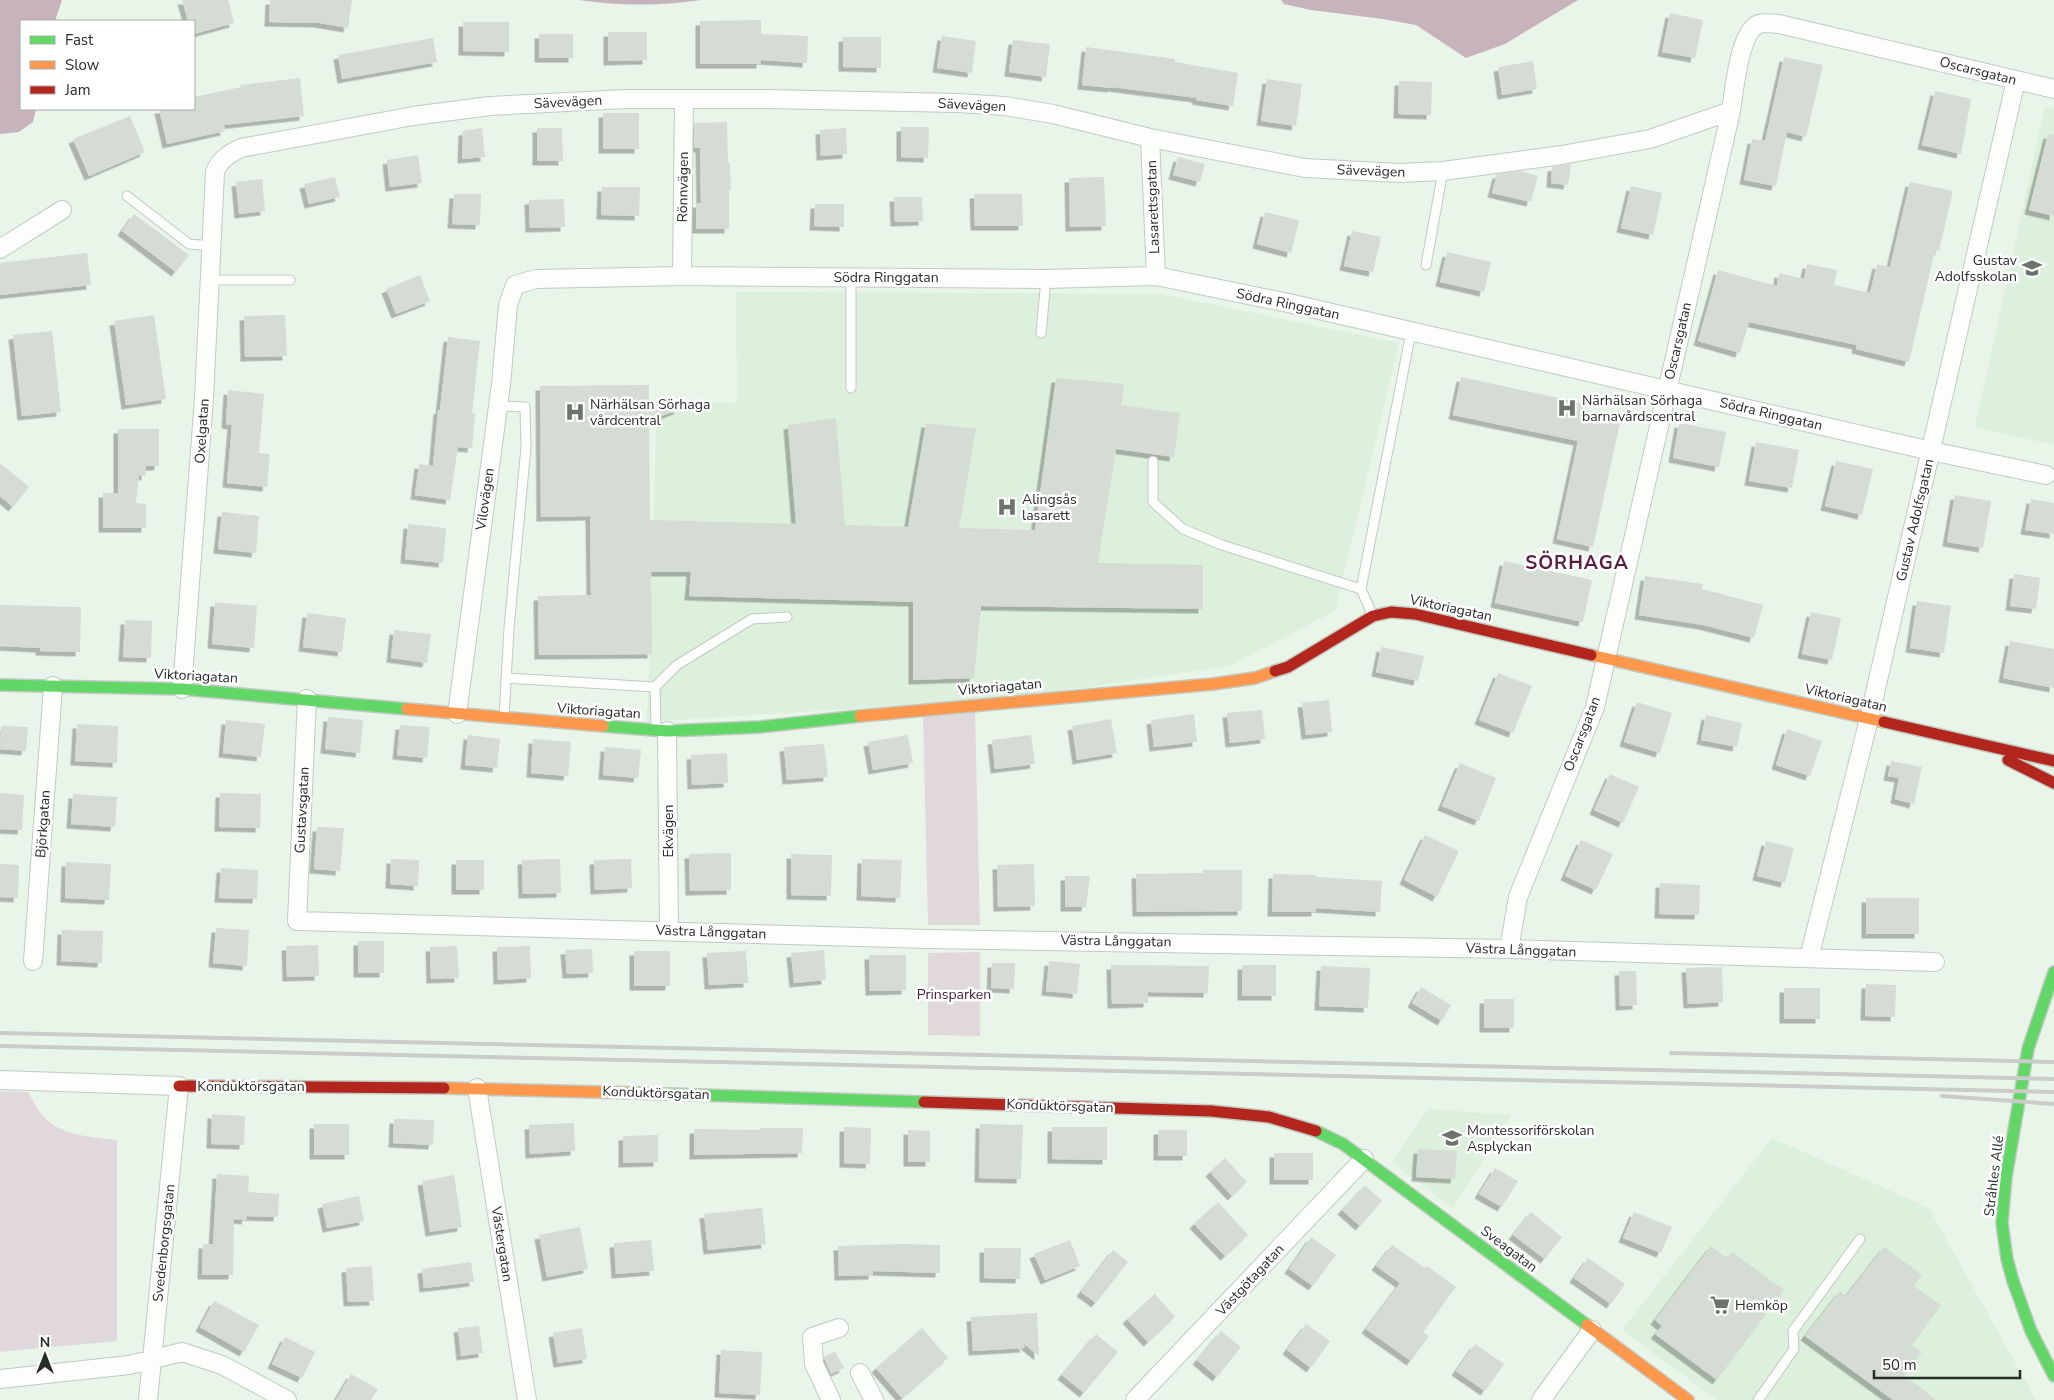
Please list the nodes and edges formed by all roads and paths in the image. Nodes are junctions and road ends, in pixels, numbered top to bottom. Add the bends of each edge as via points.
1 (2016, 80) junction
2 (2054, 89) edge
3 (684, 99) junction
4 (1731, 111) junction
5 (1150, 138) junction
6 (1443, 171) junction
7 (215, 172) joint
8 (128, 196) dead end
9 (62, 210) dead end
10 (211, 246) junction
11 (0, 249) edge
12 (1426, 265) dead end
13 (682, 276) junction
14 (1156, 276) junction
15 (851, 277) junction
16 (1046, 279) junction
17 (210, 280) junction
18 (290, 280) dead end
19 (515, 285) joint
20 (1041, 332) dead end
21 (1411, 332) junction
22 (851, 388) dead end
23 (1667, 390) junction
24 (498, 406) junction
25 (1931, 451) junction
26 (1153, 461) dead end
27 (2046, 475) dead end
28 (1361, 589) junction
29 (1372, 616) junction
30 (787, 617) dead end
31 (1606, 657) junction
32 (506, 678) junction
33 (0, 686) edge
34 (54, 686) junction
35 (655, 687) junction
36 (182, 689) junction
37 (307, 699) junction
38 (457, 714) junction
39 (504, 719) junction
40 (1869, 719) junction
41 (662, 731) junction
42 (1974, 744) junction
43 (2054, 761) edge
44 (2054, 783) edge
45 (297, 921) joint
46 (669, 930) junction
47 (1509, 949) junction
48 (1810, 958) junction
49 (34, 961) dead end
50 (1935, 962) dead end
51 (2054, 972) edge
52 (2054, 987) edge
53 (2033, 1032) junction
54 (0, 1080) edge
55 (179, 1086) junction
56 (477, 1088) junction
57 (1309, 1128) joint
58 (1364, 1159) junction
59 (1860, 1240) dead end
60 (839, 1328) dead end
61 (1592, 1330) junction
62 (152, 1360) junction
63 (860, 1373) dead end
64 (2054, 1376) edge
65 (0, 1380) edge
66 (148, 1400) edge
67 (287, 1400) edge
68 (527, 1400) edge
69 (831, 1400) edge
70 (874, 1400) edge
71 (1135, 1400) edge
72 (1541, 1400) edge
73 (1688, 1400) edge
74 (1758, 1400) edge

1 - 2 street, Oscarsgatan
1 - 4 street, Oscarsgatan via 1779,24 1759,24 1749,32 1740,60
1 - 25 street, Gustav Adolfsgatan
3 - 5 street, Sävevägen via 1005,106 1053,114
3 - 7 street, Sävevägen via 490,106 413,116 241,148 222,159
3 - 13 street, Rönnvägen
4 - 6 street, Sävevägen via 1650,139
4 - 23 street, Oscarsgatan
5 - 6 street, Sävevägen via 1305,168 1400,173
5 - 14 street, Lasarettsgatan
6 - 12 lane
7 - 10 street, Oxelgatan
8 - 10 lane via 189,244
9 - 11 street
10 - 17 street, Oxelgatan
13 - 15 street, Södra Ringgatan
13 - 19 street, Södra Ringgatan via 536,279
14 - 16 street, Södra Ringgatan
14 - 21 street, Södra Ringgatan
15 - 16 street, Södra Ringgatan
15 - 22 lane
16 - 20 lane
17 - 18 lane
17 - 36 street, Oxelgatan
19 - 24 street, Vilovägen via 508,305
21 - 23 street, Södra Ringgatan
21 - 28 lane
23 - 25 street, Södra Ringgatan
23 - 31 street, Oscarsgatan
24 - 32 lane via 525,407 526,447
24 - 38 street, Vilovägen
25 - 27 street, Södra Ringgatan
25 - 40 street, Gustav Adolfsgatan
26 - 28 lane via 1153,502 1184,529 1222,545
28 - 29 lane
29 - 31 street, Viktoriagatan via 1391,612 1415,614
29 - 41 street, Viktoriagatan via 1288,667 1255,678 760,727
30 - 35 lane via 752,619 677,665
31 - 40 street, Viktoriagatan
31 - 47 street, Oscarsgatan via 1595,707 1518,897
32 - 35 lane
32 - 39 lane
33 - 34 street, Viktoriagatan
34 - 36 street, Viktoriagatan
34 - 49 street, Björkgatan
35 - 41 lane
36 - 37 street, Viktoriagatan
37 - 38 street, Viktoriagatan
37 - 45 street, Gustavsgatan
38 - 39 street, Viktoriagatan
39 - 41 street, Viktoriagatan
40 - 42 street, Viktoriagatan
40 - 48 street, Gustav Adolfsgatan
41 - 46 street, Ekvägen
42 - 43 street, Viktoriagatan
42 - 44 street, Viktoriagatan
45 - 46 street, Västra Långgatan
46 - 47 street, Västra Långgatan via 928,939
47 - 48 street, Västra Långgatan
48 - 50 street, Västra Långgatan
51 - 53 street, Stråhles Allé
52 - 53 street, Stråhles Allé
53 - 64 street, Stråhles Allé via 2006,1177 2002,1223 2015,1288 2031,1331
54 - 55 street, Konduktörsgatan
55 - 56 street, Konduktörsgatan
55 - 62 street, Svedenborgsgatan
56 - 57 street, Konduktörsgatan via 1211,1111 1269,1117
56 - 68 street, Västergatan
57 - 58 street, Sveagatan via 1343,1144
58 - 61 street, Sveagatan
58 - 71 street, Västgötagatan
59 - 74 lane via 1793,1331 1794,1349
60 - 69 street via 812,1338 814,1364
61 - 72 street
61 - 73 street, Sveagatan
62 - 65 street
62 - 66 street, Svedenborgsgatan
62 - 67 street via 188,1352 222,1365
63 - 70 street

